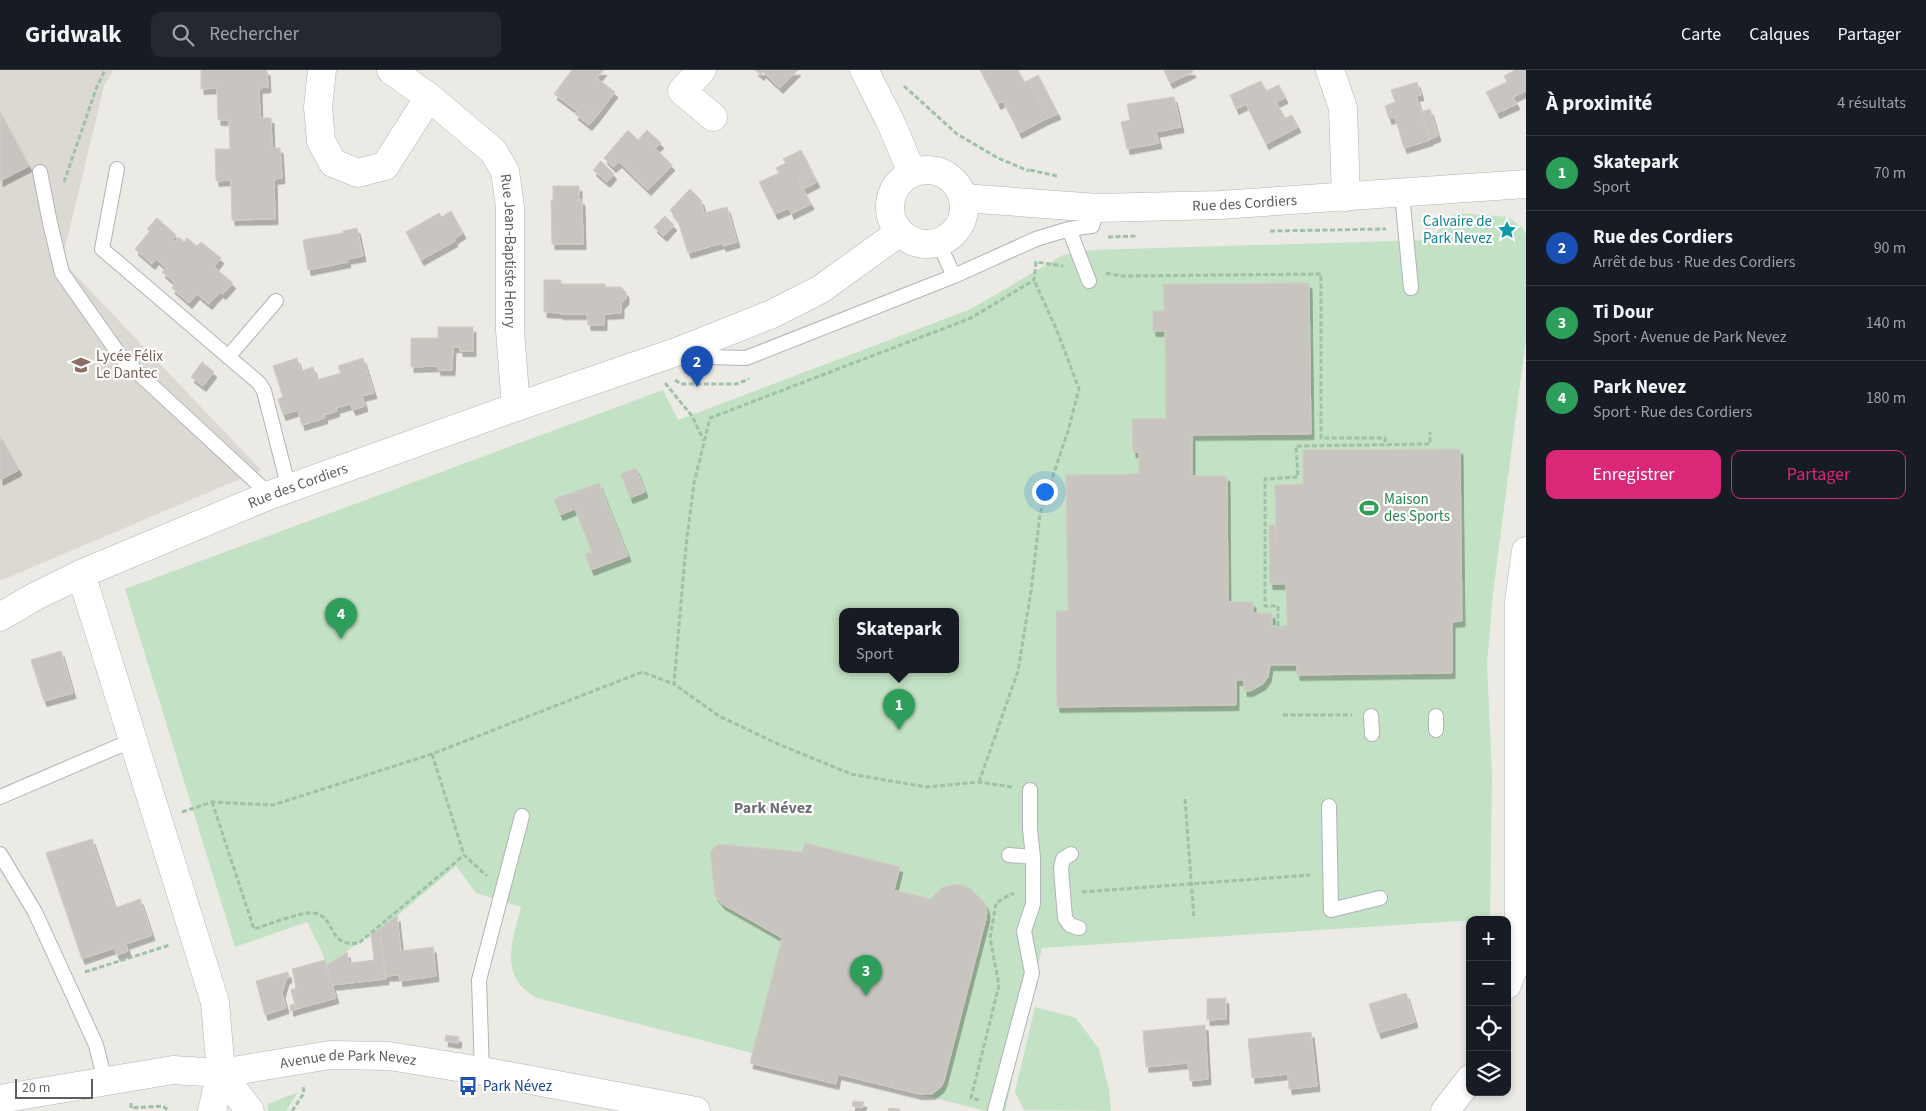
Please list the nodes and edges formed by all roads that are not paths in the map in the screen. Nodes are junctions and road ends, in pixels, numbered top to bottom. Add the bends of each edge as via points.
1 (322, 70) edge
2 (391, 70) edge
3 (702, 70) edge
4 (864, 70) edge
5 (1330, 70) edge
6 (429, 97) junction
7 (713, 117) dead end
8 (117, 169) dead end
9 (40, 172) dead end
10 (912, 173) junction
11 (1526, 184) edge
12 (1402, 194) junction
13 (1346, 197) junction
14 (963, 198) junction
15 (1098, 208) junction
16 (1069, 230) junction
17 (900, 232) junction
18 (938, 242) junction
19 (1086, 275) road end
20 (954, 276) junction
21 (1411, 288) dead end
22 (276, 301) dead end
23 (679, 351) junction
24 (228, 357) junction
25 (516, 407) junction
26 (279, 492) junction
27 (1526, 551) edge
28 (81, 574) junction
29 (0, 617) edge
30 (1372, 716) dead end
31 (1436, 716) dead end
32 (1436, 730) dead end
33 (1372, 734) dead end
34 (133, 740) junction
35 (1024, 789) road end
36 (0, 798) edge
37 (1328, 806) dead end
38 (522, 816) dead end
39 (0, 854) edge
40 (1071, 854) dead end
41 (1009, 855) dead end
42 (1033, 857) junction
43 (1380, 898) dead end
44 (1079, 928) dead end
45 (1511, 975) edge
46 (482, 1071) junction
47 (221, 1073) junction
48 (105, 1081) junction
49 (1466, 1085) edge
50 (11, 1102) edge
51 (996, 1108) edge
52 (212, 1111) edge
53 (250, 1111) edge
54 (696, 1111) edge
55 (1446, 1111) edge

1 - 6 street via 318,107 321,141 333,163 358,173 385,166
2 - 6 street, Rue Jean-Baptiste Henry
3 - 7 street via 682,92
4 - 10 street
5 - 13 street via 1343,108
6 - 25 street, Rue Jean-Baptiste Henry via 493,151 505,171 510,207 510,330
8 - 24 lane via 102,249
9 - 26 lane via 62,273 121,357
10 - 14 street via 934,170 944,174 956,184
10 - 17 street via 895,188 891,199 892,216
11 - 12 street, Rue des Cordiers
12 - 13 street, Rue des Cordiers
12 - 21 lane
13 - 15 street, Rue des Cordiers
14 - 15 street, Rue des Cordiers
14 - 18 street via 962,220 956,230
15 - 16 lane via 1092,226
16 - 19 lane
16 - 20 lane via 1036,239
17 - 18 street via 918,242
17 - 23 street, Rue des Cordiers via 821,289 772,314
18 - 20 lane
20 - 23 lane via 746,358 708,357
22 - 24 lane
23 - 25 street, Rue des Cordiers
24 - 26 lane via 264,391
25 - 26 street, Rue des Cordiers
26 - 28 street, Rue des Cordiers
27 - 45 street via 1519,601 1519,939
28 - 29 street, Rue des Cordiers
28 - 34 street
30 - 33 lane
31 - 32 lane
34 - 36 lane
34 - 47 street via 215,1002
35 - 42 lane
37 - 43 lane via 1330,910
38 - 46 lane via 479,980
39 - 48 lane via 36,912 96,1045
40 - 44 lane via 1062,863 1066,922
41 - 42 lane
42 - 51 lane via 1033,904 1024,932 1032,974
46 - 47 street, Avenue de Park Nevez via 389,1056 330,1055
46 - 54 street, Avenue de Park Nevez
47 - 48 street, Avenue de Park Nevez via 173,1070
47 - 52 street
47 - 53 street
48 - 50 street, Avenue de Park Nevez
49 - 55 street

